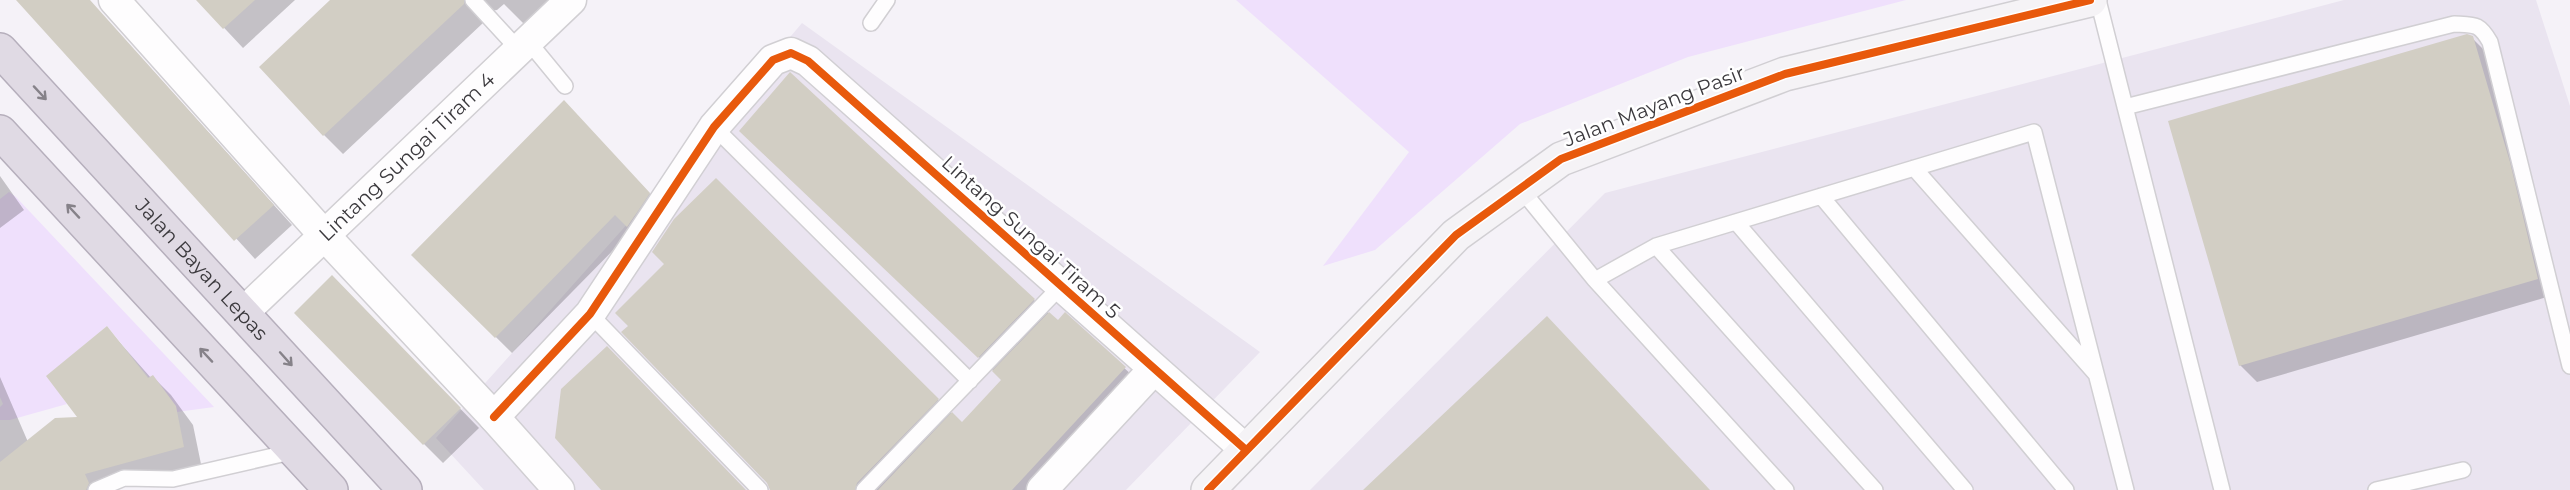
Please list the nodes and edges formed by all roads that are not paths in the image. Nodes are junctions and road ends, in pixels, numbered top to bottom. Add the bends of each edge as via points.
1 (114, 0) edge
2 (473, 0) edge
3 (571, 0) edge
4 (887, 0) edge
5 (2090, 0) edge
6 (2098, 0) edge
7 (871, 23) dead end
8 (523, 46) junction
9 (0, 50) edge
10 (565, 86) dead end
11 (2125, 107) junction
12 (714, 127) junction
13 (0, 132) edge
14 (1914, 168) junction
15 (1520, 188) junction
16 (1821, 196) junction
17 (1736, 222) junction
18 (324, 235) junction
19 (1656, 246) junction
20 (1595, 280) junction
21 (1061, 286) junction
22 (244, 312) junction
23 (590, 314) junction
24 (2570, 366) edge
25 (1154, 369) junction
26 (2097, 375) junction
27 (970, 381) junction
28 (494, 417) junction
29 (1246, 450) junction
30 (295, 451) junction
31 (2463, 470) dead end
32 (96, 490) edge
33 (331, 490) edge
34 (405, 490) edge
35 (559, 490) edge
36 (760, 490) edge
37 (864, 490) edge
38 (1042, 490) edge
39 (1208, 490) edge
40 (1786, 490) edge
41 (1875, 490) edge
42 (1965, 490) edge
43 (2066, 490) edge
44 (2126, 490) edge
45 (2222, 490) edge
46 (2376, 490) edge

1 - 18 street
2 - 8 lane
3 - 8 street, Lintang Sungai Tiram 4
4 - 7 lane
5 - 15 street, Jalan Mayang Pasir via 1785,74 1561,159
6 - 11 lane
8 - 10 lane
8 - 18 street, Lintang Sungai Tiram 4
9 -> 22 highway, Jalan Bayan Lepas
11 - 24 lane via 2454,24 2482,29 2490,42
11 - 45 lane
12 - 21 street, Lintang Sungai Tiram 5 via 772,60 791,53 808,61
12 - 23 street
12 - 27 lane
30 -> 13 highway
14 - 16 lane
14 - 26 lane
14 - 26 lane via 2034,132
15 - 20 lane
15 - 29 street, Jalan Mayang Pasir via 1456,235
16 - 17 lane
16 - 43 lane
17 - 19 lane
17 - 42 lane
18 - 22 street, Lintang Sungai Tiram 4
18 - 28 street
19 - 20 lane
19 - 41 lane
20 - 40 lane
21 - 25 street, Lintang Sungai Tiram 5
21 - 27 lane
22 -> 34 highway, Jalan Bayan Lepas
23 - 28 street
23 - 36 lane
25 - 29 street, Lintang Sungai Tiram 5
25 - 38 street
26 - 44 lane
27 - 37 lane
28 - 35 street
29 - 39 street, Jalan Mayang Pasir
30 - 32 lane via 173,479 124,478
30 - 33 highway
31 - 46 lane

